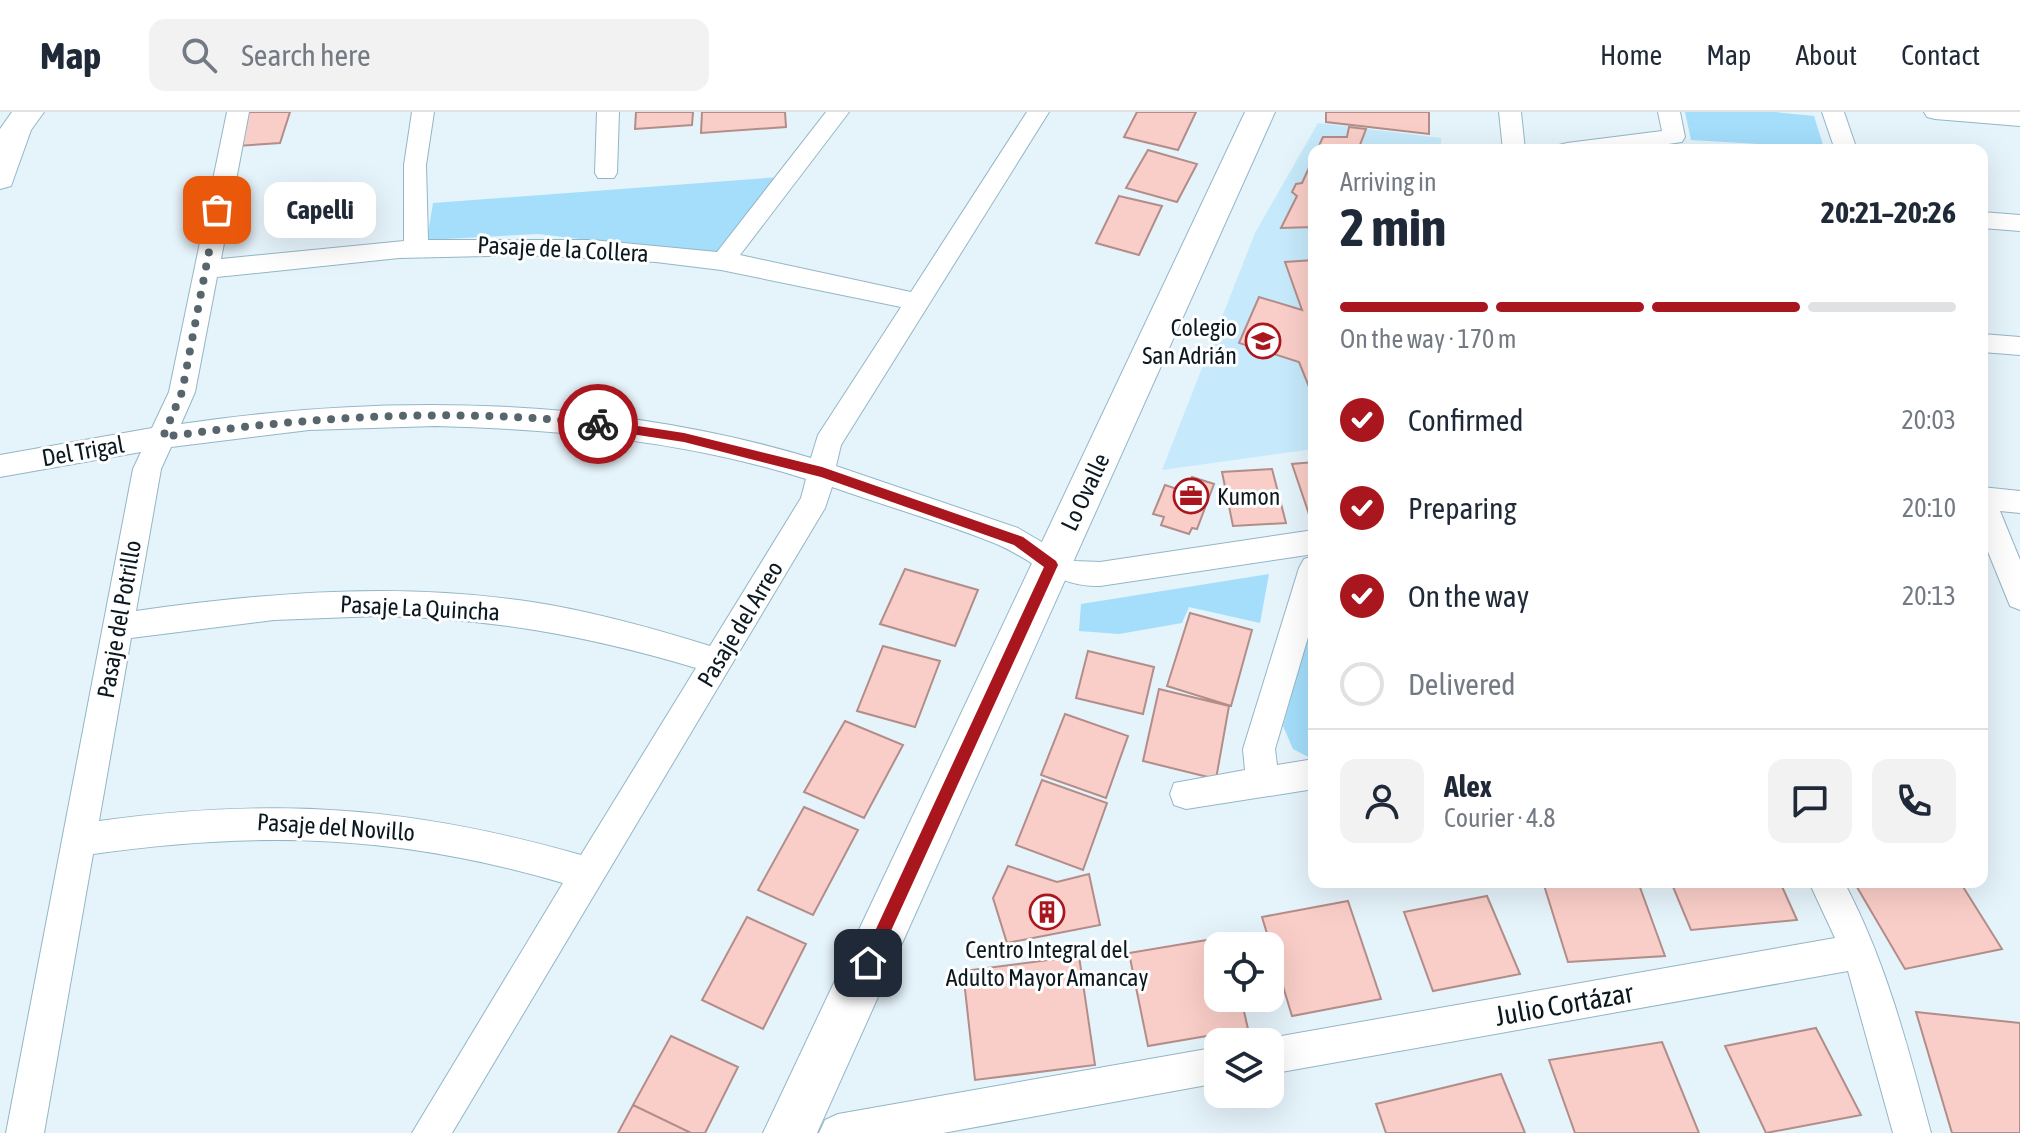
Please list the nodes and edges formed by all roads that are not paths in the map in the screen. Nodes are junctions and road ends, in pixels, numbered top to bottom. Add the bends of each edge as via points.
1 (238, 112) edge
2 (423, 112) edge
3 (608, 112) edge
4 (838, 112) edge
5 (1038, 112) edge
6 (1260, 112) edge
7 (1510, 112) edge
8 (1669, 112) edge
9 (1833, 112) edge
10 (1935, 112) edge
11 (2013, 116) edge
12 (16, 117) edge
13 (1513, 144) edge
14 (1616, 144) edge
15 (1844, 144) edge
16 (606, 173) dead end
17 (0, 178) edge
18 (1988, 220) edge
19 (2020, 223) edge
20 (416, 246) junction
21 (723, 261) junction
22 (206, 270) junction
23 (917, 302) junction
24 (1988, 343) edge
25 (2020, 346) edge
26 (163, 437) junction
27 (0, 466) edge
28 (822, 472) junction
29 (1988, 500) edge
30 (2020, 502) edge
31 (1988, 515) edge
32 (1308, 543) edge
33 (1051, 565) junction
34 (1308, 588) edge
35 (2020, 597) edge
36 (118, 627) junction
37 (717, 661) junction
38 (1308, 775) edge
39 (1262, 782) junction
40 (1186, 794) dead end
41 (79, 840) junction
42 (588, 874) junction
43 (1829, 888) edge
44 (1859, 951) junction
45 (1284, 1054) edge
46 (1204, 1068) edge
47 (25, 1133) edge
48 (431, 1133) edge
49 (790, 1133) edge
50 (838, 1133) edge
51 (1912, 1133) edge

1 - 22 street, Pasaje del Potrillo
2 - 20 street via 415,165
3 - 16 street
4 - 21 street
5 - 23 street, Pasaje del Arreo
6 - 33 street, Lo Ovalle
7 - 13 street
8 - 14 street via 1674,137
9 - 15 street
10 - 11 street
12 - 17 street
18 - 19 street
20 - 21 street, Pasaje de la Collera via 558,247
20 - 22 street, Pasaje de la Collera
21 - 23 street, Pasaje de la Collera
22 - 26 street, Pasaje del Potrillo via 182,392
23 - 28 street, Pasaje del Arreo via 828,443
24 - 25 street
26 - 27 street, Del Trigal
26 - 28 street, Del Trigal via 337,417 499,415 684,437
26 - 36 street, Pasaje del Potrillo via 147,469
28 - 33 street, Del Trigal via 1018,541
28 - 37 street, Pasaje del Arreo via 815,500
29 - 30 street
31 - 35 street
32 - 33 street via 1086,576
33 - 49 street, Lo Ovalle
34 - 39 street via 1259,749
36 - 37 street, Pasaje La Quincha via 311,604 428,604 583,624
36 - 41 street, Pasaje del Potrillo
37 - 42 street, Pasaje del Arreo
38 - 39 street
39 - 40 street
41 - 42 street, Pasaje del Novillo via 222,822 327,821 449,836
41 - 47 street, Pasaje del Potrillo
42 - 48 street, Pasaje del Arreo
43 - 44 street
44 - 45 street, Julio Cortázar
44 - 51 street
46 - 50 street

